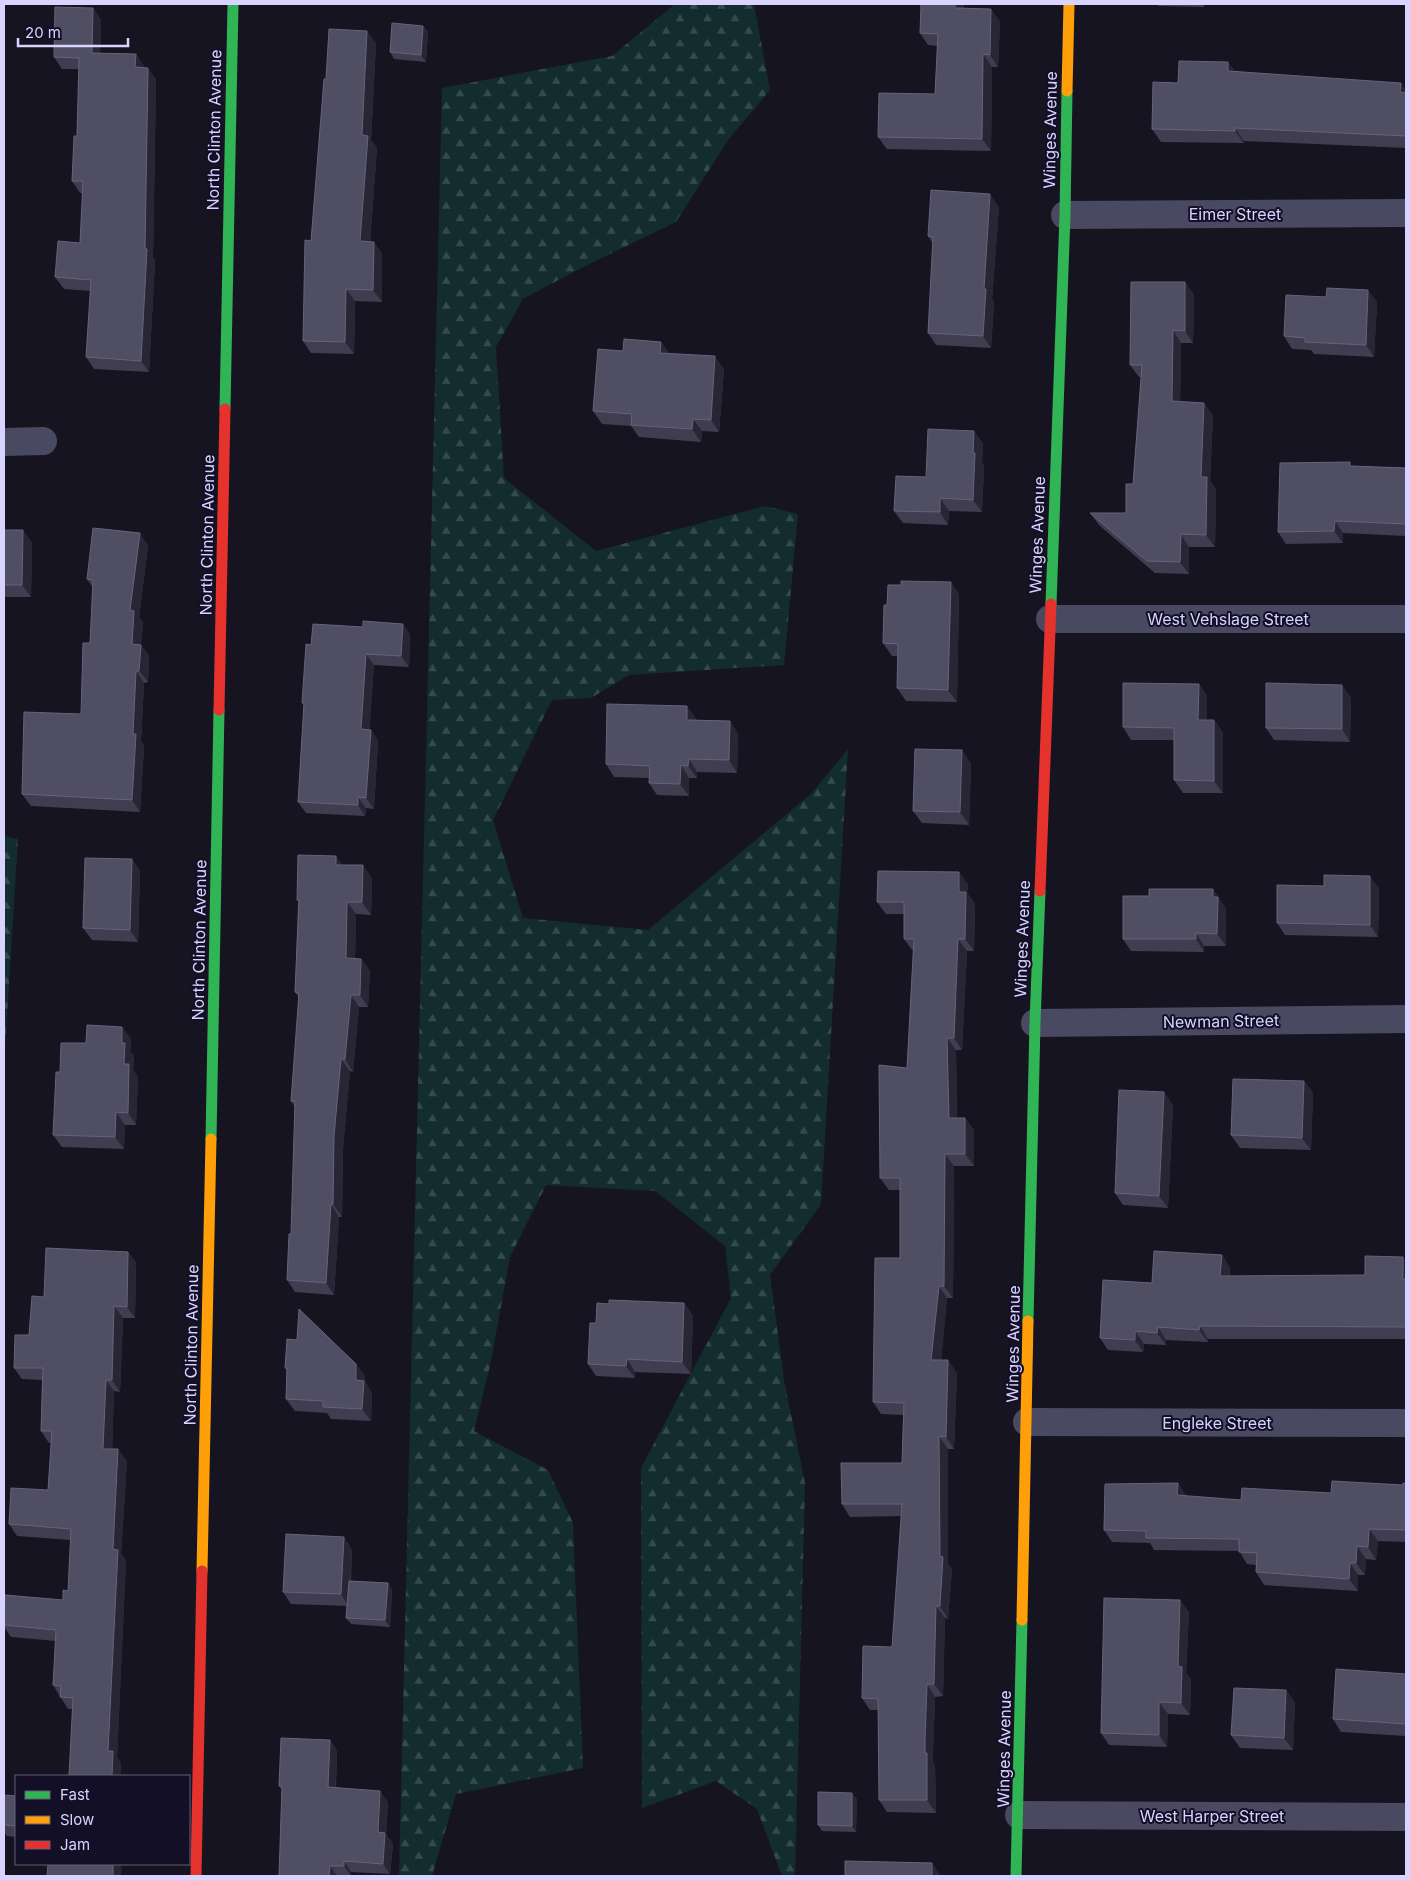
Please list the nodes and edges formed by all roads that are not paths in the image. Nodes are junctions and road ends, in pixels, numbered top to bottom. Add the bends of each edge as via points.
1 (233, 4) edge
2 (1069, 4) edge
3 (1406, 213) edge
4 (1065, 215) junction
5 (43, 441) dead end
6 (4, 442) edge
7 (1050, 619) junction
8 (1406, 619) edge
9 (1406, 1019) edge
10 (1035, 1023) junction
11 (1028, 1422) junction
12 (1406, 1423) edge
13 (1018, 1815) junction
14 (1406, 1817) edge
15 (196, 1876) edge
16 (1016, 1876) edge

1 - 15 street, North Clinton Avenue
2 - 4 street, Winges Avenue
3 - 4 street, Eimer Street
4 - 7 street, Winges Avenue
5 - 6 street
7 - 8 street, West Vehslage Street
7 - 10 street, Winges Avenue
9 - 10 street, Newman Street
10 - 11 street, Winges Avenue
11 - 12 street, Engleke Street
11 - 13 street, Winges Avenue
13 - 14 street, West Harper Street
13 - 16 street, Winges Avenue

